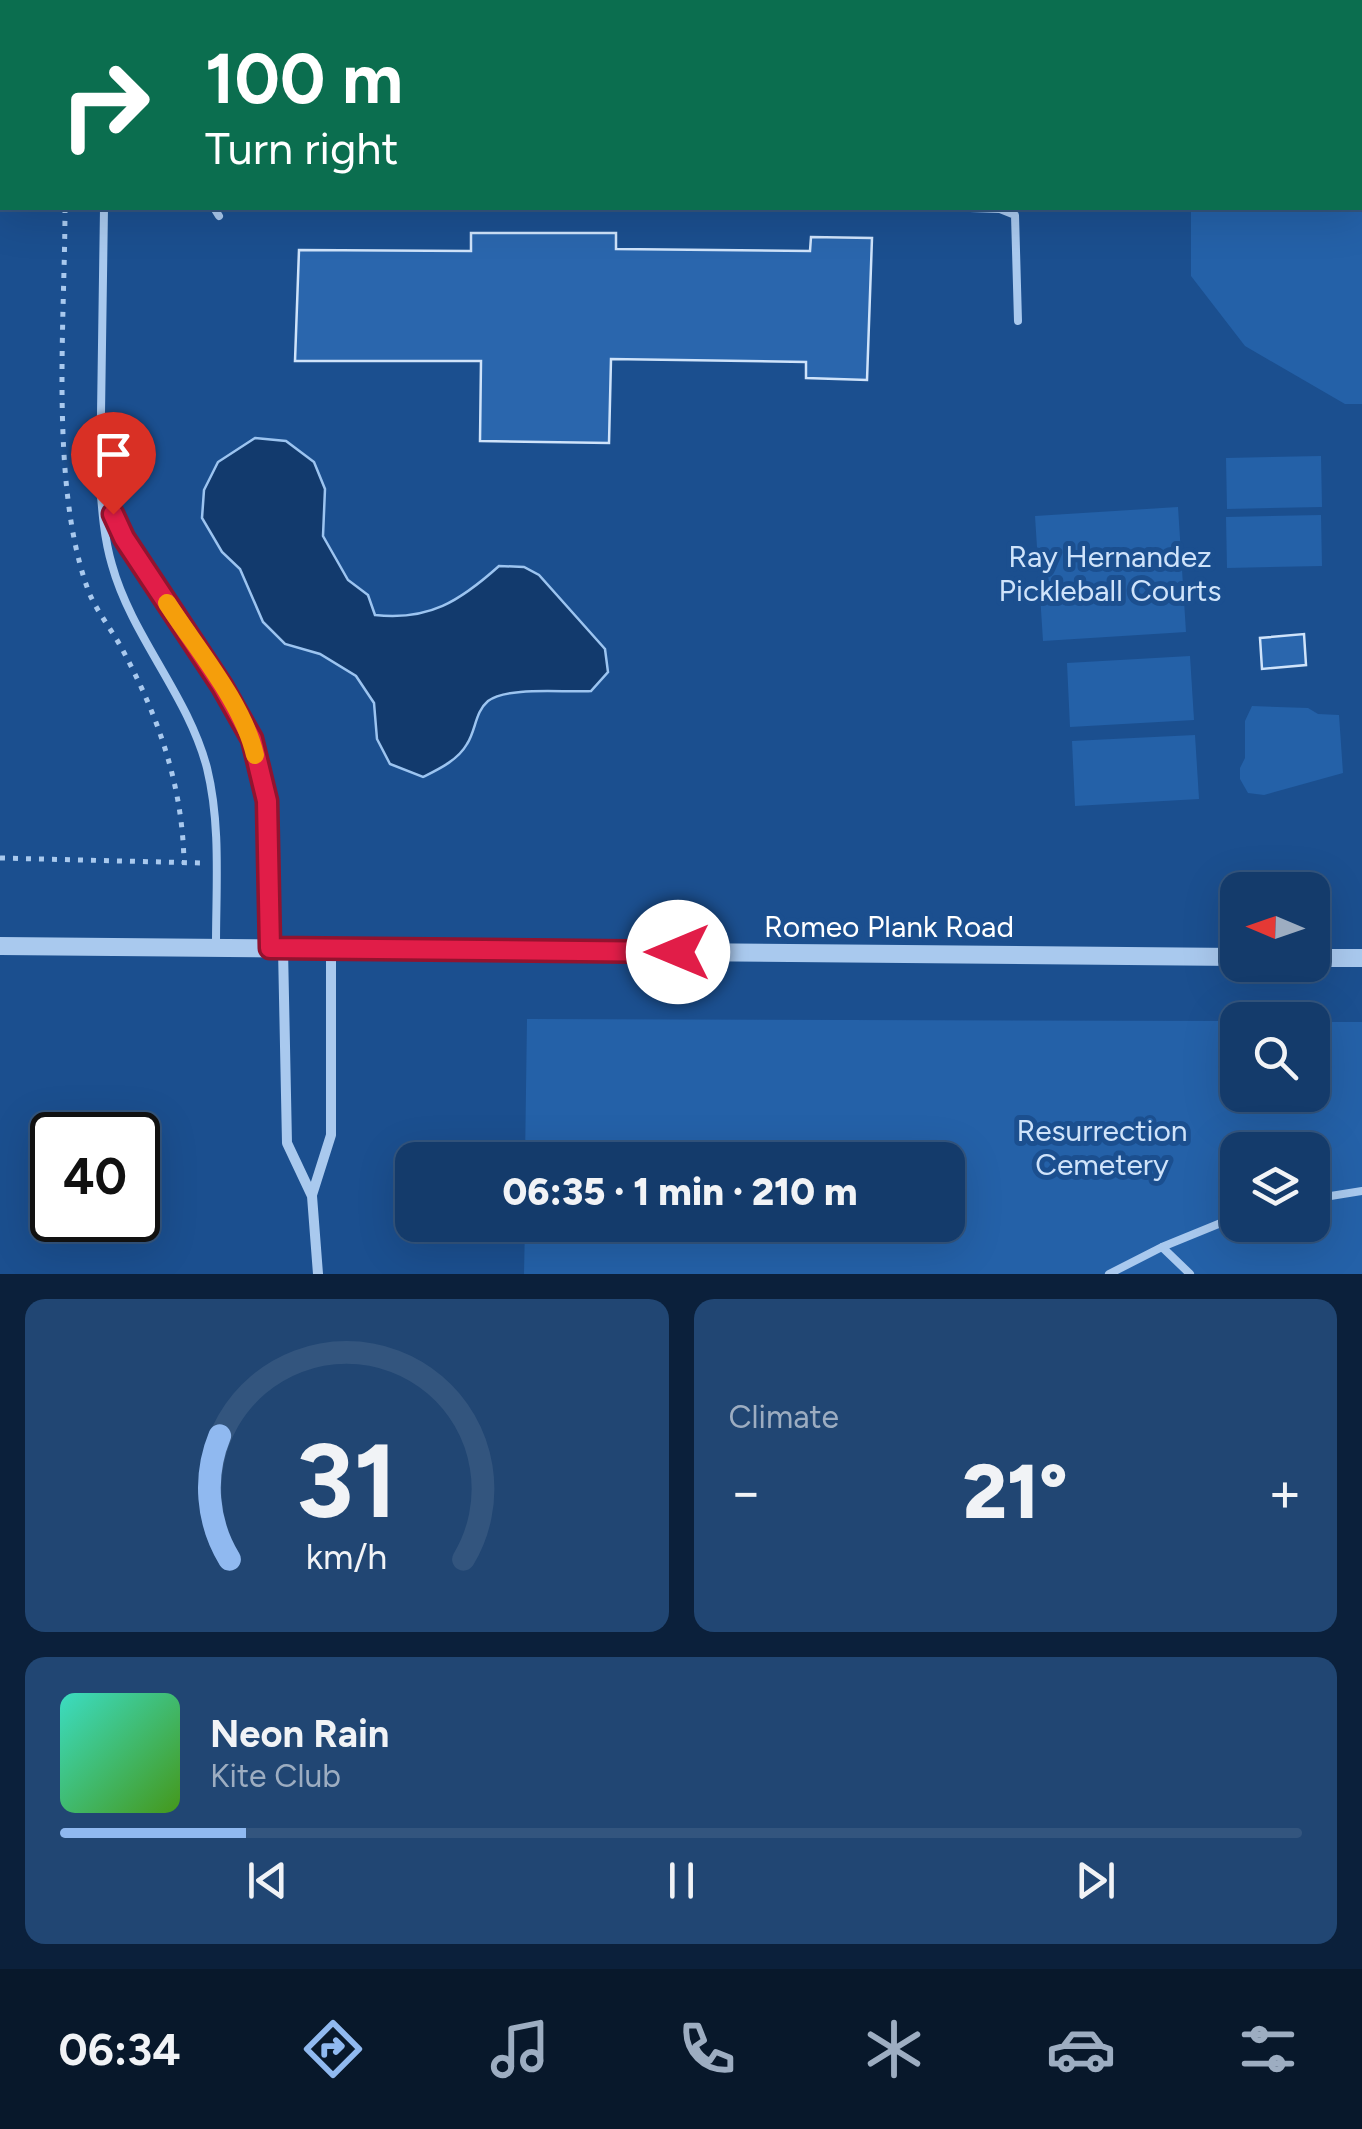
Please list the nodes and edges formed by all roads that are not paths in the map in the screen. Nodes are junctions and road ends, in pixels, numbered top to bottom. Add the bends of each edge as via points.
1 (104, 210) edge
2 (1002, 210) edge
3 (1018, 321) dead end
4 (100, 482) junction
5 (0, 946) edge
6 (216, 948) junction
7 (276, 949) junction
8 (332, 950) junction
9 (1220, 957) edge
10 (1330, 958) edge
11 (1362, 958) edge
12 (1362, 1191) edge
13 (312, 1196) junction
14 (1330, 1197) edge
15 (1220, 1223) edge
16 (1162, 1247) junction
17 (318, 1274) edge
18 (1109, 1274) edge
19 (1190, 1274) edge

1 - 4 lane
2 - 3 lane via 1014,215
4 - 6 lane via 112,568 180,700 206,768 216,830
4 - 7 lane via 124,538 252,739 267,801
5 - 6 street, Romeo Plank Road
6 - 7 street, Romeo Plank Road
7 - 8 street, Romeo Plank Road
7 - 13 street via 287,1143
8 - 9 street, Romeo Plank Road
8 - 13 street via 332,1135
10 - 11 street
12 - 14 lane
13 - 17 street
15 - 16 lane
16 - 18 lane
16 - 19 lane

